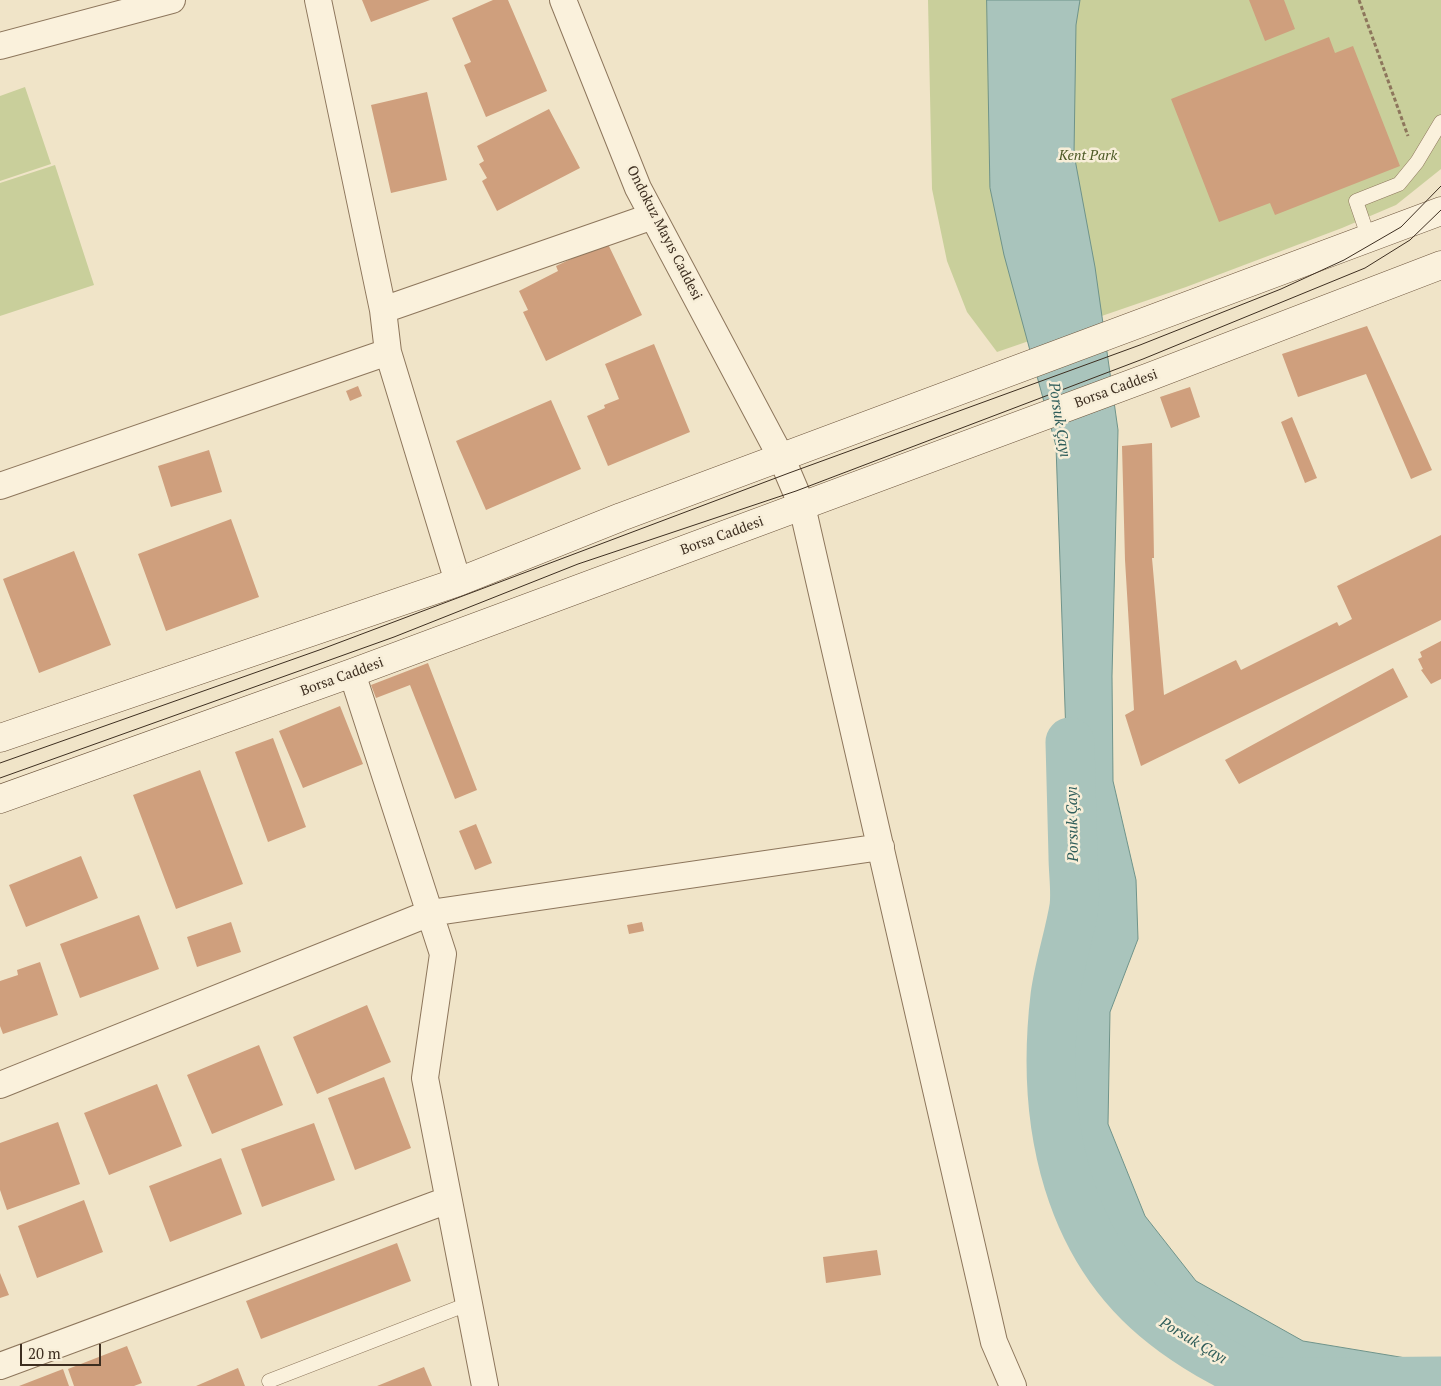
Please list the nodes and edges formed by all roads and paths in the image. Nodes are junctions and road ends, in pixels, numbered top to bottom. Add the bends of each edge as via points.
1 (172, 0) edge
2 (318, 0) edge
3 (563, 0) edge
4 (1359, 0) edge
5 (0, 46) edge
6 (1441, 122) edge
7 (1418, 162) junction
8 (1441, 211) edge
9 (653, 216) junction
10 (1369, 239) junction
11 (1441, 265) edge
12 (383, 310) junction
13 (388, 352) junction
14 (782, 459) junction
15 (0, 486) edge
16 (802, 506) junction
17 (458, 582) junction
18 (352, 674) junction
19 (0, 738) edge
20 (0, 799) edge
21 (881, 847) junction
22 (430, 913) junction
23 (0, 1085) edge
24 (448, 1200) junction
25 (468, 1304) junction
26 (0, 1366) edge
27 (269, 1381) dead end
28 (485, 1386) edge
29 (1014, 1386) edge

1 - 5 street
2 - 12 street
3 - 9 street, Ondokuz Mayıs Caddesi via 638,188
4 - 7 path
6 - 7 lane
7 - 10 lane via 1399,184 1356,201
8 - 10 main road
9 - 12 street
9 - 14 street, Ondokuz Mayıs Caddesi
10 - 14 main road via 1131,325
11 - 16 main road, Borsa Caddesi
12 - 13 street
13 - 15 street
13 - 17 street
14 - 16 street, Ondokuz Mayıs Caddesi
14 - 17 main road via 621,517
16 - 18 main road, Borsa Caddesi
16 - 21 street, Ondokuz Mayıs Caddesi
17 - 19 main road
18 - 20 main road, Borsa Caddesi
18 - 22 street
21 - 22 street
21 - 29 street, Ondokuz Mayıs Caddesi via 994,1342
22 - 23 street
22 - 24 street via 443,954 425,1078
24 - 25 street
24 - 26 street
25 - 27 lane
25 - 28 street

